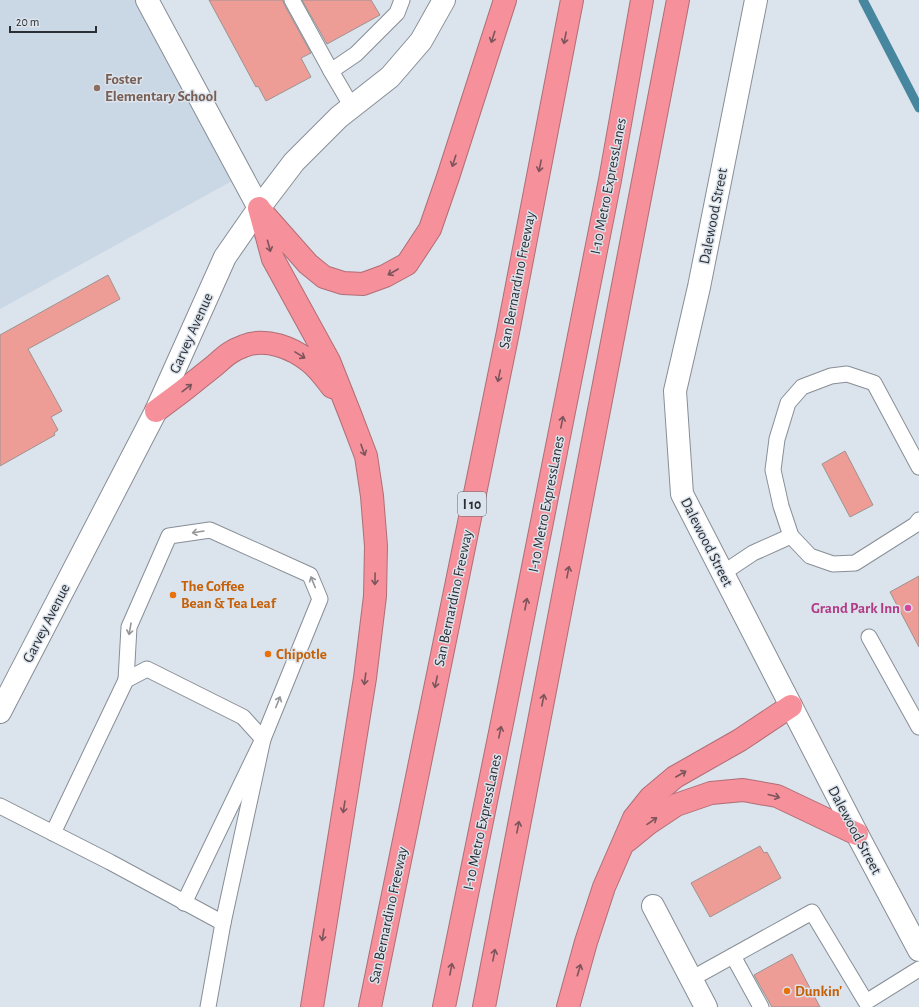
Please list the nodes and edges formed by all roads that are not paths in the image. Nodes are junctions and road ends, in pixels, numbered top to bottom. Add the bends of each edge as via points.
1 (147, 0) edge
2 (292, 0) edge
3 (402, 0) edge
4 (444, 0) edge
5 (505, 0) edge
6 (572, 0) edge
7 (642, 0) edge
8 (678, 0) edge
9 (756, 0) edge
10 (331, 71) junction
11 (352, 107) junction
12 (259, 208) junction
13 (156, 412) junction
14 (350, 414) junction
15 (919, 467) edge
16 (919, 520) edge
17 (791, 536) junction
18 (723, 573) junction
19 (869, 637) dead end
20 (126, 680) junction
21 (792, 706) junction
22 (0, 712) edge
23 (919, 727) edge
24 (263, 738) junction
25 (0, 806) edge
26 (53, 833) junction
27 (857, 834) junction
28 (622, 846) junction
29 (184, 903) junction
30 (653, 906) dead end
31 (223, 923) junction
32 (919, 950) edge
33 (733, 956) junction
34 (919, 969) edge
35 (692, 979) junction
36 (867, 1004) edge
37 (208, 1007) edge
38 (312, 1007) edge
39 (370, 1007) edge
40 (444, 1007) edge
41 (484, 1007) edge
42 (568, 1007) edge
43 (706, 1007) edge
44 (760, 1007) edge

1 - 12 street
2 - 10 lane
3 - 10 lane via 397,13 356,54
4 - 11 street, Garvey Avenue via 421,41 390,77
5 -> 12 highway via 430,229 407,264 363,284 343,284 324,277 308,264
6 -> 39 highway, San Bernardino Freeway / I 10 via 508,332
40 -> 7 highway, I-10 Metro ExpressLanes via 610,180
41 -> 8 highway
9 - 18 street, Dalewood Street via 699,288 675,392 682,494
10 - 11 lane
11 - 12 street, Garvey Avenue via 294,162
12 - 13 street, Garvey Avenue via 225,257
12 -> 14 highway via 273,259 328,361
13 -> 14 highway via 226,355 245,345 257,343 284,347 310,362 322,373
13 - 22 street, Garvey Avenue
14 -> 38 highway via 366,456 372,496 376,546 375,596 365,678
15 - 17 lane via 874,383 847,374 831,376 802,387 788,403 777,439 773,470
16 - 17 lane via 855,563 832,564 810,556
17 - 18 lane via 753,553
18 - 21 street, Dalewood Street
19 - 23 lane
20 - 24 lane via 147,668 244,716
24 -> 20 lane via 320,599 310,575 210,530 169,536 129,626
20 - 26 lane
21 - 27 street, Dalewood Street
28 -> 21 highway via 634,818 650,798 675,777 740,740
24 - 29 lane
24 - 31 lane
25 - 26 lane
26 - 29 lane
28 -> 27 highway via 676,805 711,793 744,790 777,796
27 - 32 street, Dalewood Street
42 -> 28 highway via 604,887
29 - 31 lane
30 - 35 street
31 - 37 lane
33 - 35 lane
33 - 36 lane via 812,912
33 - 44 lane
34 - 36 lane
35 - 43 street

